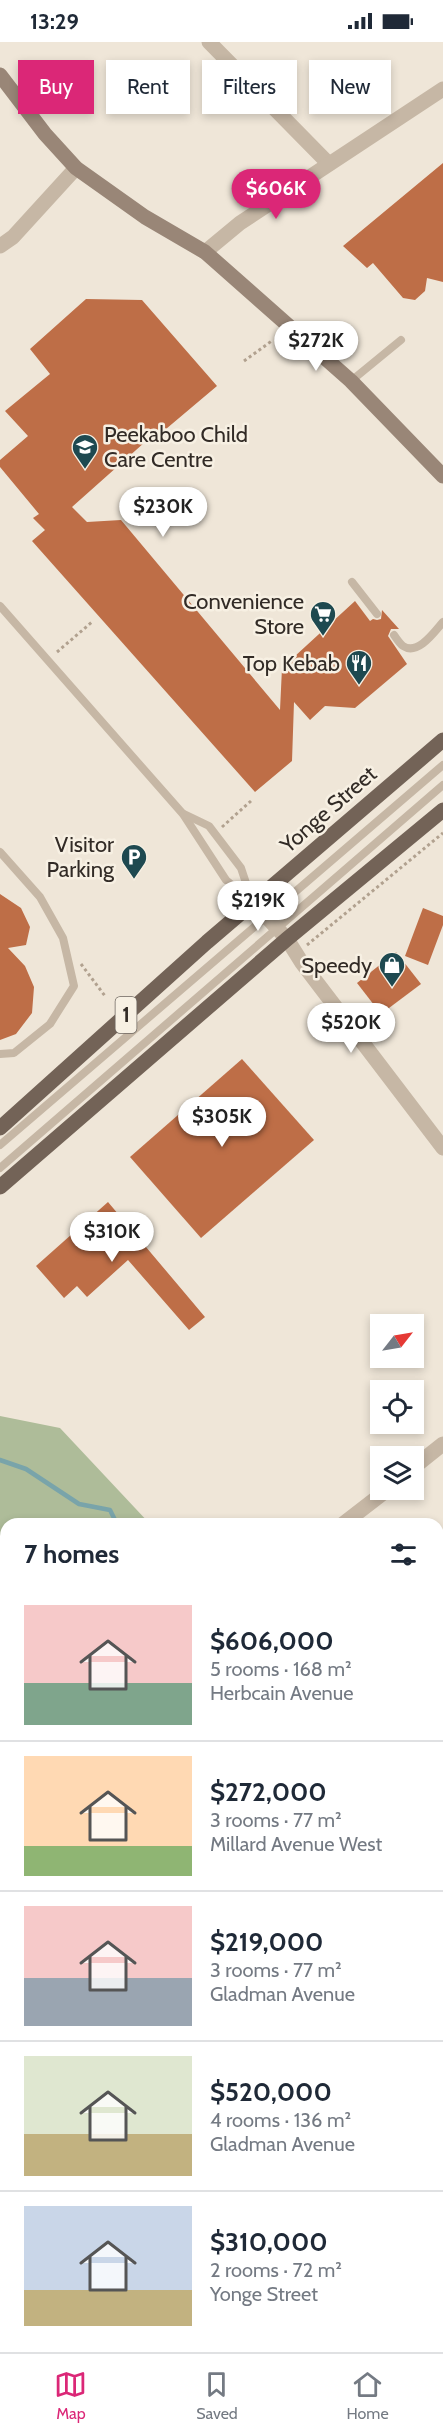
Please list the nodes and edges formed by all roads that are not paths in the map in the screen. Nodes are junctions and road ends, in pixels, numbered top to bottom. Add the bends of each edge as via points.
1 (210, 42) edge
2 (0, 75) edge
3 (443, 89) edge
4 (329, 164) junction
5 (76, 168) junction
6 (0, 246) edge
7 (205, 252) junction
8 (401, 340) dead end
9 (351, 381) junction
10 (443, 476) edge
11 (352, 582) dead end
12 (0, 606) edge
13 (377, 614) dead end
14 (443, 622) edge
15 (394, 634) dead end
16 (443, 740) edge
17 (443, 765) edge
18 (443, 785) edge
19 (443, 810) edge
20 (183, 814) junction
21 (0, 852) edge
22 (253, 902) junction
23 (271, 922) junction
24 (287, 939) junction
25 (0, 1054) edge
26 (0, 1128) edge
27 (0, 1145) edge
28 (443, 1148) edge
29 (0, 1168) edge
30 (0, 1187) edge
31 (443, 1444) edge
32 (424, 1459) edge
33 (374, 1500) edge
34 (351, 1518) edge

1 - 4 street
2 - 5 main road
3 - 4 street
4 - 7 street via 240,223
5 - 6 street via 13,237
5 - 7 main road
7 - 9 main road
8 - 9 lane
9 - 10 main road
11 - 13 lane
12 - 20 lane
14 - 15 lane via 422,644 410,648 403,647
16 - 22 main road, Yonge Street / 1
17 - 23 lane
18 - 23 lane
19 - 24 main road, 1
20 - 22 lane via 226,880
20 - 22 lane via 209,826 242,867
21 - 25 lane via 40,897 63,938 74,986 50,1024 14,1053
22 - 23 street
22 - 26 main road, Yonge Street / 1
23 - 24 street
23 - 27 lane
23 - 29 lane
24 - 28 street
24 - 30 main road, 1
31 - 32 street
33 - 34 street

